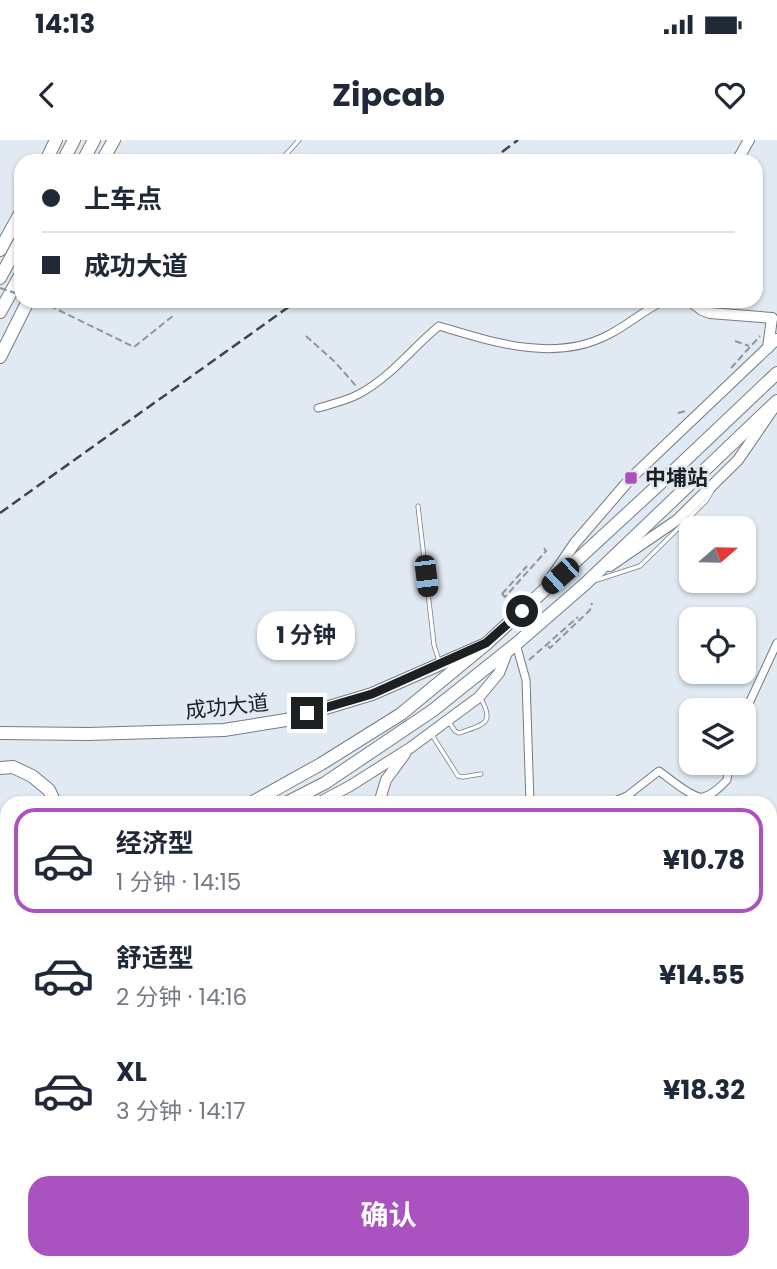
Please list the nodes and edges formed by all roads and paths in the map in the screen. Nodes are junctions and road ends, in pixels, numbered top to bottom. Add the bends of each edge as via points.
1 (299, 140) edge
2 (286, 154) edge
3 (10, 235) edge
4 (0, 250) edge
5 (0, 278) edge
6 (14, 287) edge
7 (24, 308) edge
8 (54, 308) edge
9 (651, 308) edge
10 (699, 308) edge
11 (0, 312) edge
12 (174, 315) dead end
13 (773, 319) edge
14 (306, 336) dead end
15 (777, 339) edge
16 (735, 341) dead end
17 (750, 347) junction
18 (768, 348) junction
19 (0, 357) edge
20 (732, 367) dead end
21 (777, 373) edge
22 (362, 393) junction
23 (777, 402) edge
24 (317, 408) dead end
25 (687, 410) dead end
26 (678, 412) dead end
27 (723, 475) junction
28 (418, 506) dead end
29 (544, 548) dead end
30 (527, 566) dead end
31 (585, 584) junction
32 (540, 594) junction
33 (592, 603) dead end
34 (578, 617) dead end
35 (486, 643) junction
36 (777, 643) edge
37 (512, 647) junction
38 (440, 663) junction
39 (479, 697) junction
40 (751, 698) edge
41 (448, 721) junction
42 (0, 733) edge
43 (431, 733) junction
44 (410, 748) junction
45 (0, 768) edge
46 (481, 774) dead end
47 (728, 775) edge
48 (52, 796) edge
49 (264, 796) edge
50 (300, 796) edge
51 (331, 796) edge
52 (381, 796) edge
53 (530, 796) edge
54 (627, 796) edge
55 (694, 796) edge
56 (706, 796) edge

1 - 2 lane
3 - 4 main road
3 - 5 main road
6 - 11 main road
7 - 19 main road
8 - 12 path via 134,347
9 - 22 street via 608,336 561,348 507,345 439,326
10 - 13 main road
13 - 17 path
13 - 18 main road
14 - 22 path
15 - 18 main road
16 - 17 path
17 - 20 path
18 - 32 main road via 620,489
21 - 32 main road
22 - 24 street
23 - 27 main road
23 - 31 main road
25 - 26 path
27 - 31 main road via 677,520
27 - 31 lane via 706,501 640,566
28 - 38 lane
29 - 30 path via 505,597 502,594
31 - 37 main road
32 - 35 main road
33 - 34 path via 590,610 547,646
35 - 38 main road, 成功大道
35 - 49 main road via 401,714
36 - 40 street
37 - 39 main road
37 - 50 main road via 432,711
37 - 53 street via 526,680
38 - 42 main road, 成功大道 via 372,694 286,720 224,730
39 - 41 main road
39 - 41 lane via 488,711 484,723 459,733
41 - 43 main road
43 - 44 main road
43 - 46 lane via 458,776
44 - 51 main road
44 - 52 main road via 386,780
45 - 48 main road via 13,766 32,776
47 - 56 street
54 - 55 street via 659,771

